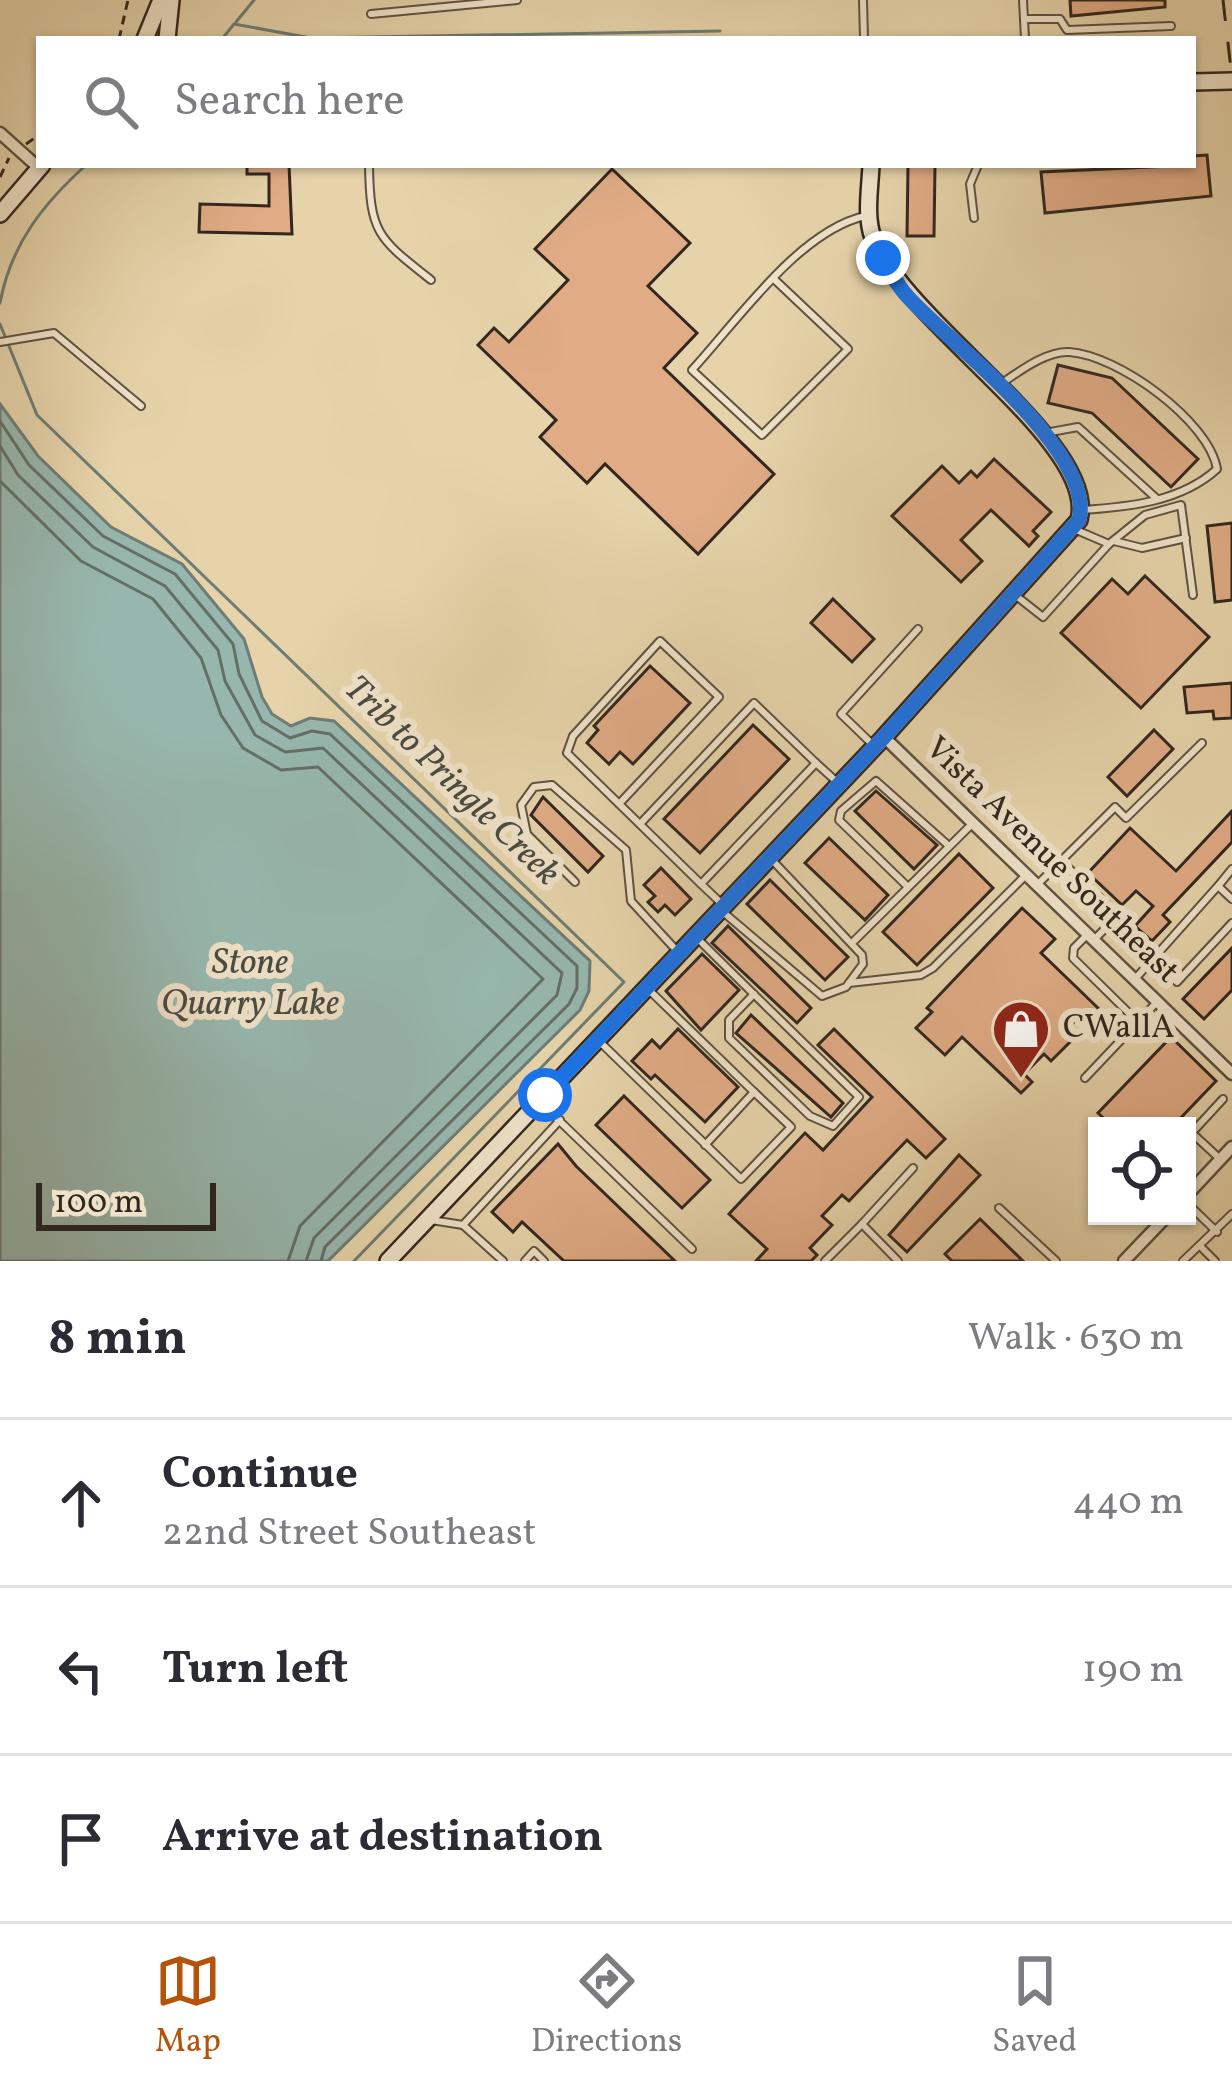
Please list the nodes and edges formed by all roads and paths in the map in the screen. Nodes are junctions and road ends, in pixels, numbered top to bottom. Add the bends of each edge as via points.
1 (128, 0) edge
2 (161, 0) edge
3 (171, 0) edge
4 (517, 0) edge
5 (863, 0) edge
6 (1023, 0) edge
7 (371, 14) dead end
8 (1024, 19) junction
9 (1172, 26) dead end
10 (120, 36) edge
11 (146, 36) edge
12 (167, 36) edge
13 (864, 36) edge
14 (1025, 36) edge
15 (1196, 82) edge
16 (1232, 82) edge
17 (0, 133) edge
18 (36, 162) edge
19 (39, 168) edge
20 (370, 168) edge
21 (871, 168) edge
22 (977, 168) edge
23 (0, 214) edge
24 (868, 215) junction
25 (974, 218) dead end
26 (431, 280) dead end
27 (775, 280) junction
28 (0, 342) edge
29 (998, 386) junction
30 (141, 406) dead end
31 (1043, 434) junction
32 (1157, 499) junction
33 (1083, 505) junction
34 (1074, 529) junction
35 (1186, 538) junction
36 (1112, 543) junction
37 (1015, 595) junction
38 (1193, 595) dead end
39 (918, 629) dead end
40 (879, 742) junction
41 (1202, 743) dead end
42 (816, 763) junction
43 (839, 784) junction
44 (619, 804) junction
45 (973, 823) junction
46 (640, 824) junction
47 (950, 846) junction
48 (770, 857) junction
49 (1060, 861) junction
50 (1232, 869) edge
51 (1026, 874) junction
52 (575, 882) dead end
53 (700, 884) junction
54 (1037, 885) junction
55 (1218, 886) junction
56 (908, 887) junction
57 (1232, 899) edge
58 (722, 908) junction
59 (1232, 923) edge
60 (1125, 933) dead end
61 (695, 937) junction
62 (1091, 937) junction
63 (852, 943) junction
64 (680, 953) junction
65 (1154, 959) junction
66 (1135, 980) junction
67 (848, 983) junction
68 (646, 988) junction
69 (754, 994) junction
70 (1158, 1002) junction
71 (1138, 1022) junction
72 (598, 1040) junction
73 (1232, 1073) edge
74 (1085, 1078) dead end
75 (754, 1092) junction
76 (1223, 1099) dead end
77 (539, 1101) junction
78 (560, 1120) junction
79 (1196, 1128) edge
80 (1196, 1140) edge
81 (705, 1145) junction
82 (1232, 1147) edge
83 (1220, 1160) junction
84 (913, 1168) dead end
85 (1196, 1188) edge
86 (999, 1208) dead end
87 (1196, 1209) edge
88 (1232, 1214) edge
89 (427, 1219) junction
90 (463, 1225) junction
91 (862, 1225) junction
92 (1158, 1225) edge
93 (1217, 1232) junction
94 (1202, 1248) junction
95 (692, 1249) dead end
96 (388, 1261) edge
97 (502, 1261) edge
98 (525, 1261) edge
99 (544, 1261) edge
100 (824, 1261) edge
101 (898, 1261) edge
102 (1056, 1261) edge
103 (1124, 1261) edge
104 (1183, 1261) edge
105 (1215, 1261) edge

1 - 10 path
2 - 11 street
3 - 12 street
4 - 7 lane
5 - 13 lane
6 - 8 lane
8 - 9 lane via 1060,19 1067,30
8 - 14 lane
15 - 16 street
17 - 18 street
19 - 23 street
20 - 26 lane via 370,219 380,239
21 - 24 street
22 - 25 lane
24 - 27 lane via 817,235
24 - 29 street via 903,293
27 - 27 lane via 692,370 762,435 848,349
28 - 30 lane via 53,333
29 - 31 street
29 - 32 lane via 1066,352 1138,377 1216,463 1212,475
31 - 32 lane via 1078,427
31 - 33 street via 1066,460
32 - 33 lane
33 - 34 street
34 - 36 lane
34 - 37 street
35 - 36 lane via 1142,548
35 - 36 lane via 1179,504 1145,515
35 - 38 lane
36 - 37 lane via 1043,617
37 - 40 street
39 - 40 lane via 841,714
40 - 43 street
40 - 45 street, Vista Avenue Southeast
41 - 49 lane via 1126,818 1114,807
42 - 43 lane
42 - 46 lane via 754,704
42 - 53 lane
43 - 48 street
44 - 44 lane via 567,753 573,736 660,641 719,697
44 - 46 lane
45 - 47 lane
45 - 51 street, Vista Avenue Southeast
46 - 53 lane
47 - 56 lane
47 - 56 lane via 889,787 876,781 862,788 839,820
48 - 58 street
48 - 63 lane
49 - 54 lane
49 - 62 lane via 1118,915
50 - 55 lane
51 - 54 street, Vista Avenue Southeast
51 - 67 lane via 933,968
52 - 64 lane via 522,824 521,805 534,787 552,785 626,850 631,901
53 - 58 lane
54 - 62 street, Vista Avenue Southeast
55 - 57 lane
55 - 65 lane
56 - 63 lane
58 - 61 street
58 - 67 lane via 822,996
59 - 65 lane via 1177,982
60 - 65 lane
61 - 64 street
61 - 69 lane
62 - 66 street, Vista Avenue Southeast
62 - 71 lane via 1073,958
63 - 67 lane via 863,964
64 - 68 street
65 - 66 lane
66 - 70 street, Vista Avenue Southeast
68 - 72 street
68 - 75 lane
69 - 69 lane via 860,1097 833,1126 810,1116 728,1038 728,1021
70 - 71 lane
70 - 73 street, Vista Avenue Southeast
71 - 74 lane
72 - 77 street
72 - 81 lane
75 - 81 lane
75 - 81 lane via 791,1126 741,1179
76 - 79 lane
77 - 78 lane
77 - 89 street
78 - 90 lane
78 - 95 lane
80 - 83 lane
82 - 83 street
83 - 85 street
84 - 91 lane
86 - 102 lane
87 - 93 lane
88 - 93 lane
89 - 90 lane
89 - 96 street
90 - 97 lane
91 - 100 lane
91 - 101 lane
92 - 103 street
93 - 94 lane
94 - 104 lane
94 - 105 lane
98 - 99 lane via 534,1251

